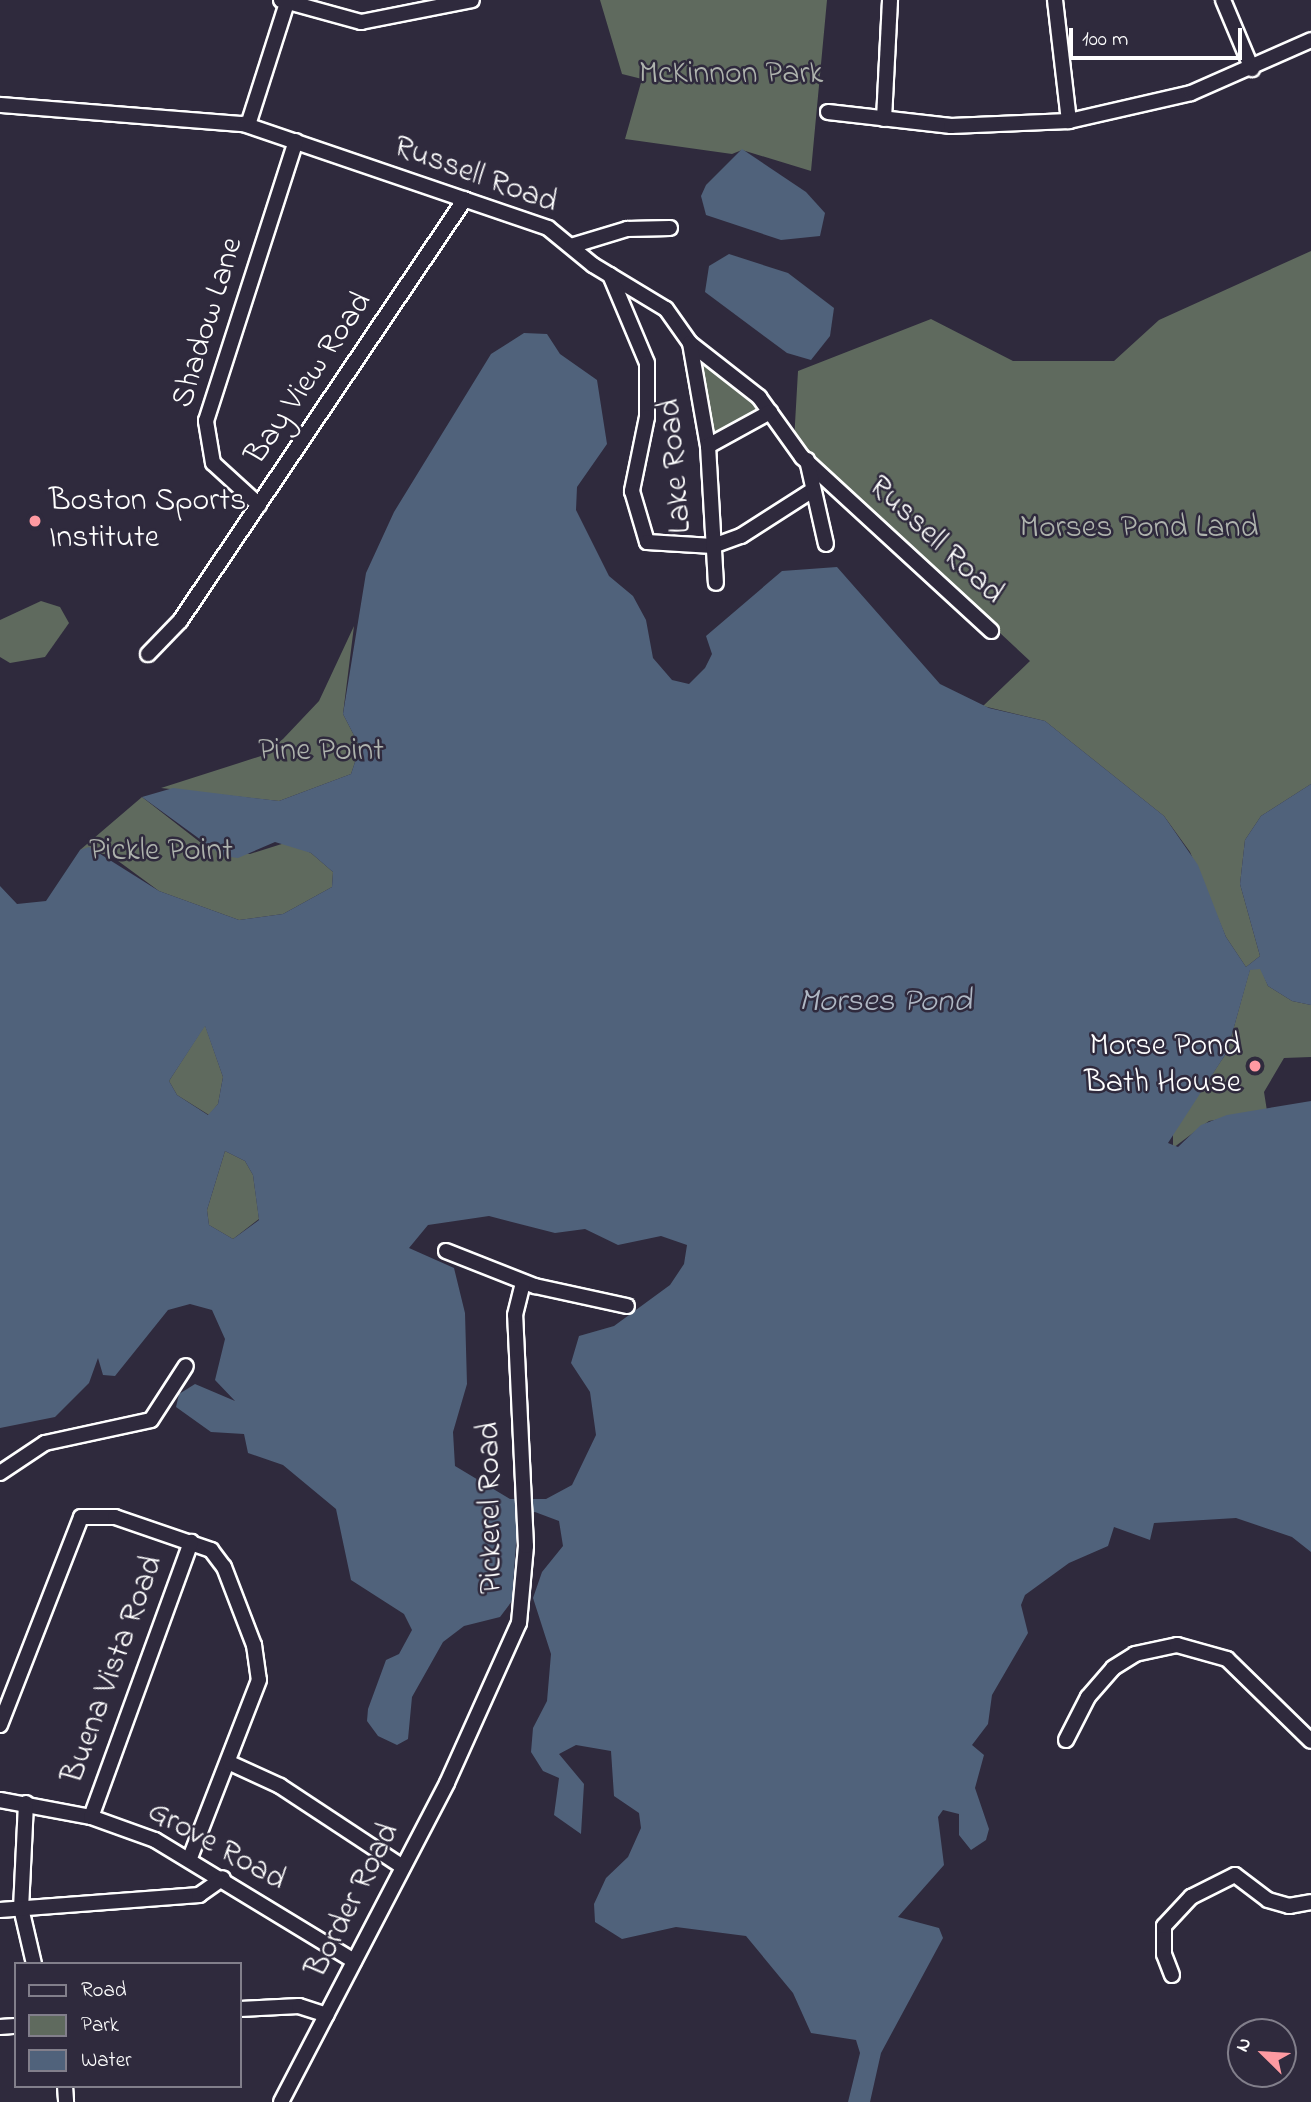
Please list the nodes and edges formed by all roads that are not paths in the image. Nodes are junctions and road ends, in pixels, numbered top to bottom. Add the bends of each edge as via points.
1 (472, 0) edge
2 (890, 0) edge
3 (1055, 0) edge
4 (1223, 0) edge
5 (285, 1) edge
6 (1311, 40) edge
7 (1252, 69) junction
8 (0, 105) edge
9 (828, 112) dead end
10 (884, 119) junction
11 (1069, 121) junction
12 (248, 125) junction
13 (296, 141) junction
14 (465, 199) junction
15 (670, 228) dead end
16 (571, 246) junction
17 (610, 275) junction
18 (690, 343) junction
19 (770, 412) junction
20 (708, 446) junction
21 (807, 460) junction
22 (813, 490) junction
23 (259, 505) junction
24 (826, 544) dead end
25 (713, 545) junction
26 (716, 583) dead end
27 (991, 631) dead end
28 (148, 654) dead end
29 (446, 1251) dead end
30 (523, 1282) junction
31 (627, 1306) dead end
32 (186, 1366) dead end
33 (0, 1473) edge
34 (191, 1542) junction
35 (471, 1724) joint
36 (0, 1725) edge
37 (1066, 1740) dead end
38 (1311, 1741) edge
39 (230, 1763) junction
40 (0, 1800) edge
41 (26, 1804) junction
42 (91, 1817) junction
43 (190, 1858) junction
44 (403, 1867) junction
45 (223, 1878) junction
46 (1311, 1902) edge
47 (21, 1908) junction
48 (0, 1910) edge
49 (354, 1961) junction
50 (34, 1962) edge
51 (1172, 1975) dead end
52 (242, 2010) edge
53 (327, 2015) junction
54 (281, 2102) edge

1 - 5 street via 361,22
2 - 10 street
3 - 11 street
4 - 7 street
5 - 12 street
6 - 7 street
7 - 11 street via 1155,103
8 - 12 street, Russell Road via 66,105
9 - 10 street
10 - 11 street via 951,126
12 - 13 street, Russell Road
13 - 14 street, Russell Road
13 - 23 street, Shadow Lane via 206,421 213,463
14 - 16 street, Russell Road via 548,228
14 - 23 street, Bay View Road
15 - 16 street via 627,229
16 - 17 street, Russell Road
17 - 18 street, Russell Road via 651,296
17 - 25 street via 647,363 647,417 632,491 642,537 659,545
18 - 19 street, Russell Road via 744,383
18 - 20 street, Lake Road
19 - 20 street
19 - 21 street, Russell Road
20 - 25 street, Lake Road
21 - 22 street
21 - 27 street, Russell Road
22 - 24 street
22 - 25 street via 741,536
23 - 28 street, Bay View Road via 180,621
25 - 26 street, Lake Road
29 - 30 street
30 - 31 street
30 - 35 street, Pickerel Road via 514,1328 525,1517 519,1623
32 - 33 street via 151,1420 46,1443
34 - 36 street via 115,1517 82,1517 56,1569
34 - 39 street via 217,1554 258,1660 256,1695
34 - 42 street, Buena Vista Road
35 - 44 street, Border Road
37 - 38 street via 1088,1697 1113,1668 1135,1654 1177,1645 1227,1659
39 - 43 street
39 - 44 street via 281,1786
40 - 41 street, Grove Road
41 - 42 street, Grove Road
41 - 47 street
42 - 43 street, Grove Road
43 - 45 street, Grove Road
44 - 49 street, Border Road
45 - 47 street via 199,1895
45 - 49 street, Grove Road
46 - 51 street via 1289,1906 1268,1900 1235,1875 1191,1897 1167,1918 1163,1945
47 - 48 street
47 - 50 street
49 - 53 street, Border Road
52 - 53 street via 299,2006
53 - 54 street, Border Road

